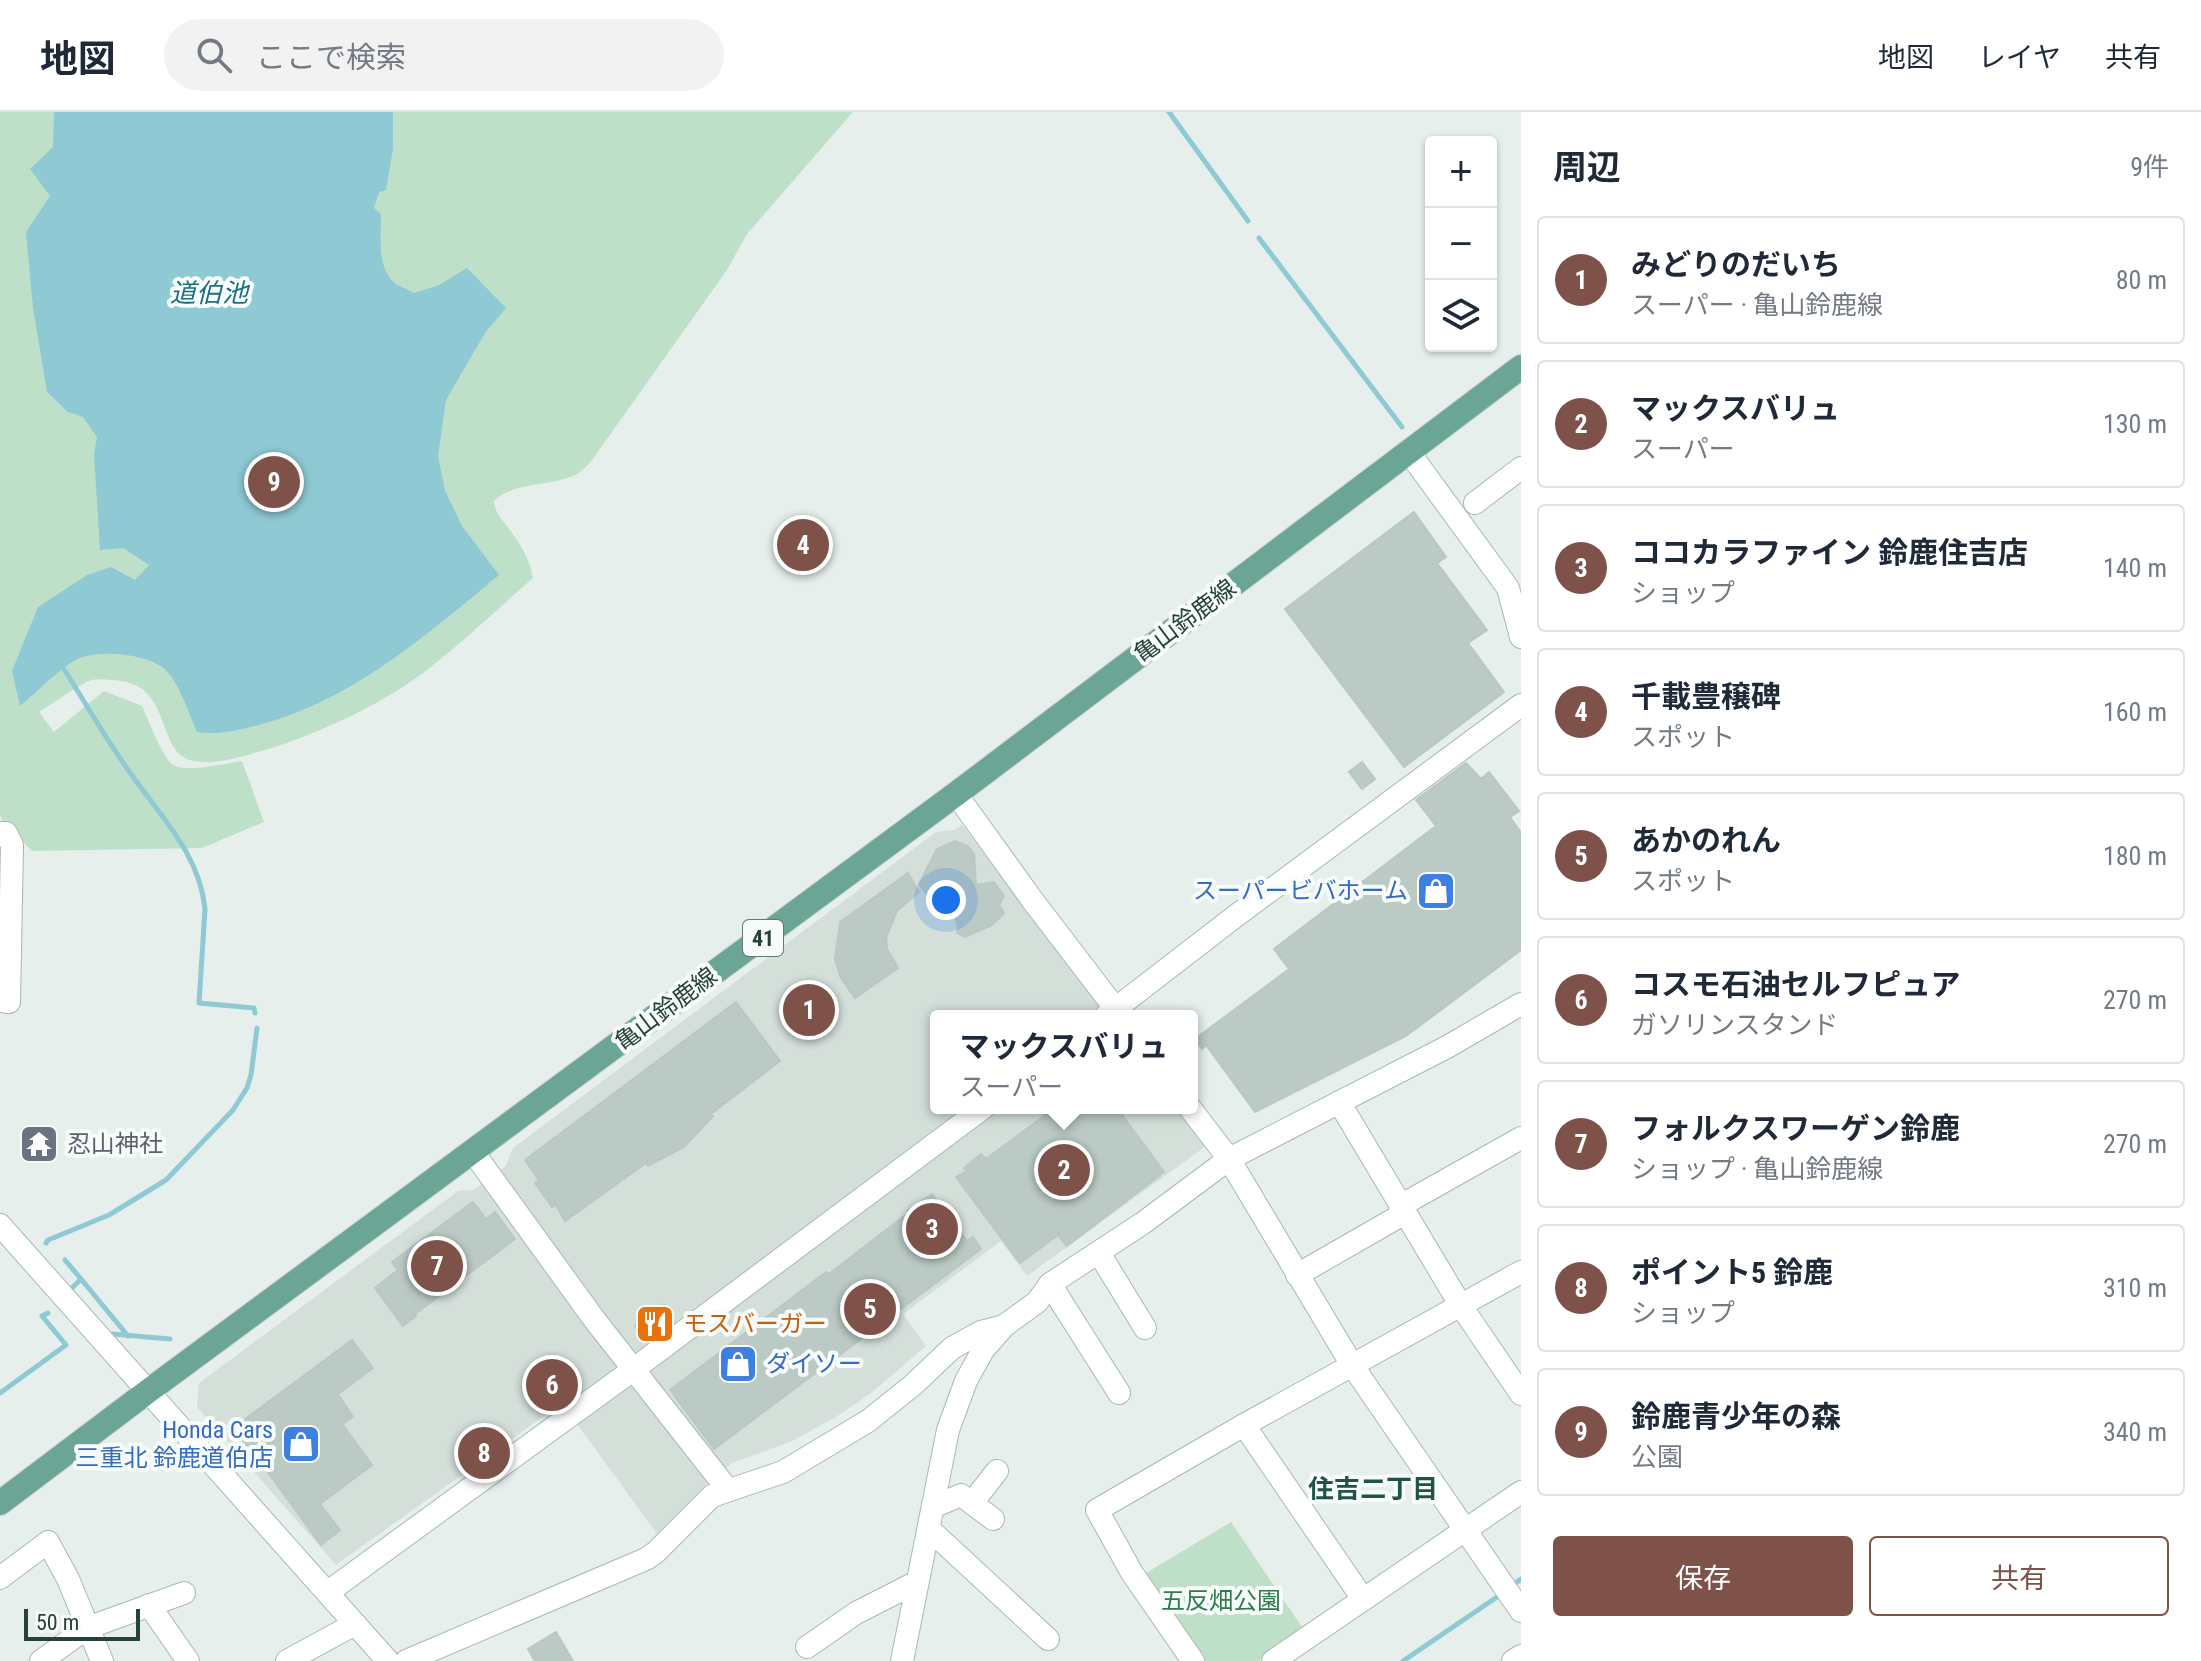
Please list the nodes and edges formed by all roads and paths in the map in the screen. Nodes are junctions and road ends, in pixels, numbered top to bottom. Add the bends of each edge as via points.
1 (1521, 367) edge
2 (1408, 451) junction
3 (1521, 468) edge
4 (1475, 503) dead end
5 (1515, 586) edge
6 (1521, 637) edge
7 (1521, 705) edge
8 (956, 794) junction
9 (0, 833) edge
10 (0, 1001) edge
11 (1521, 1004) edge
12 (1111, 1010) edge
13 (1119, 1010) edge
14 (1339, 1102) junction
15 (975, 1114) edge
16 (1195, 1114) edge
17 (1521, 1138) edge
18 (473, 1152) junction
19 (1229, 1159) junction
20 (1402, 1210) junction
21 (0, 1225) edge
22 (9, 1250) edge
23 (1099, 1253) junction
24 (1521, 1272) edge
25 (1297, 1275) junction
26 (1050, 1284) junction
27 (1461, 1306) junction
28 (1004, 1326) junction
29 (1145, 1328) dead end
30 (1352, 1365) junction
31 (634, 1369) junction
32 (147, 1392) junction
33 (1119, 1393) dead end
34 (1521, 1394) edge
35 (1244, 1425) junction
36 (997, 1471) dead end
37 (728, 1490) junction
38 (1521, 1492) edge
39 (0, 1503) edge
40 (972, 1503) junction
41 (933, 1507) junction
42 (993, 1519) dead end
43 (929, 1529) junction
44 (1465, 1530) junction
45 (0, 1578) edge
46 (917, 1582) junction
47 (328, 1592) junction
48 (184, 1593) dead end
49 (1363, 1599) junction
50 (149, 1605) junction
51 (1521, 1611) edge
52 (355, 1624) junction
53 (87, 1628) junction
54 (1048, 1639) dead end
55 (807, 1647) dead end
56 (1521, 1656) edge
57 (1190, 1660) edge
58 (41, 1661) edge
59 (101, 1661) edge
60 (188, 1661) edge
61 (287, 1661) edge
62 (388, 1661) edge
63 (406, 1661) edge
64 (902, 1661) edge
65 (1273, 1661) edge
66 (1513, 1661) edge

1 - 2 main road, 亀山鈴鹿線 / 41
2 - 5 street
2 - 8 main road, 亀山鈴鹿線 / 41
3 - 4 street
5 - 6 street
7 - 13 street
8 - 12 street
8 - 18 main road, 亀山鈴鹿線 / 41
9 - 10 street via 6,833 12,845 9,1002
11 - 14 street
14 - 19 street
14 - 20 street
15 - 31 street
16 - 19 street
17 - 20 street
18 - 31 street
18 - 32 main road, 亀山鈴鹿線 / 41
19 - 23 street
19 - 25 street
20 - 25 street
20 - 27 street
21 - 22 street
22 - 32 street
23 - 26 street
23 - 29 street
24 - 27 street
25 - 30 street
26 - 28 street via 1037,1302
26 - 33 street
27 - 30 street
27 - 34 street
28 - 37 street via 952,1348 868,1421 822,1449 783,1472
28 - 41 street via 966,1381 948,1430
30 - 35 street
30 - 44 street
31 - 37 street
31 - 47 street
32 - 39 main road, 亀山鈴鹿線 / 41
32 - 47 street
35 - 49 street
35 - 57 street via 1097,1510
36 - 40 street
37 - 63 street via 712,1496 646,1559
38 - 44 street
40 - 41 street via 961,1495
40 - 42 street
41 - 43 street
43 - 46 street
43 - 54 street
44 - 49 street
44 - 51 street
45 - 53 street via 48,1542
46 - 55 street via 856,1613
46 - 64 street
47 - 52 street
48 - 50 street
49 - 65 street
50 - 53 street
50 - 60 street
52 - 61 street
52 - 62 street
53 - 58 street
53 - 59 street
56 - 66 street

